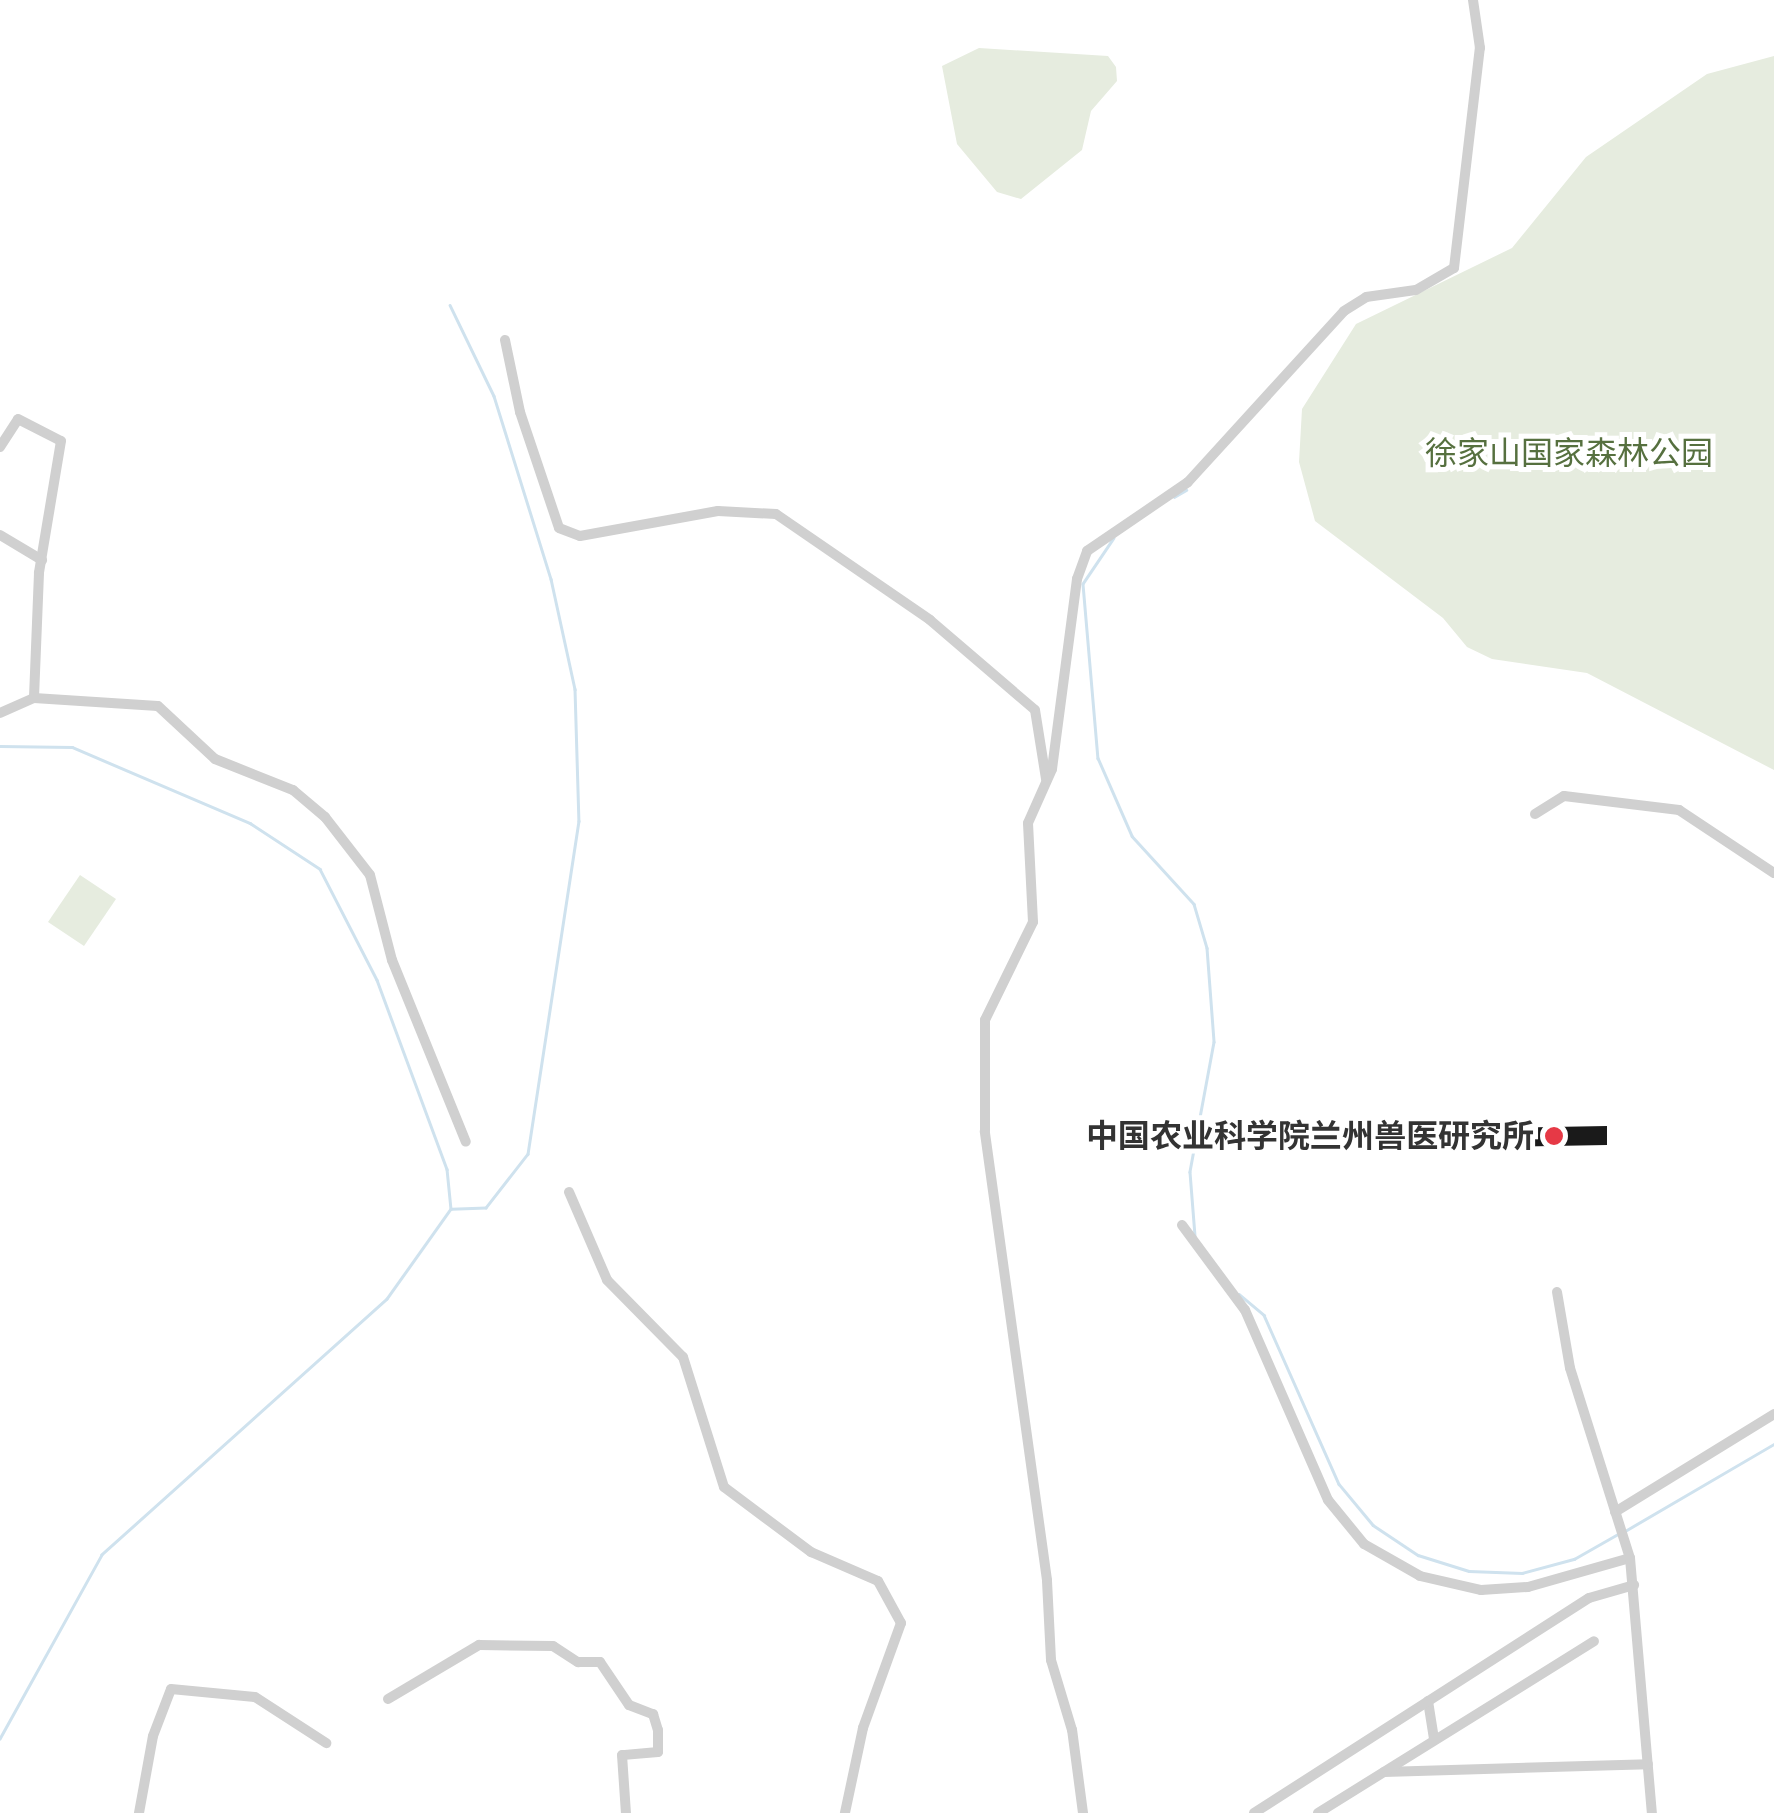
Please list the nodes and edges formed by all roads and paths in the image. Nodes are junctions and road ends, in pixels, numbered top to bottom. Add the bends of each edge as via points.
1 (1473, 0) edge
2 (506, 340) dead end
3 (0, 447) edge
4 (0, 535) edge
5 (42, 560) junction
6 (34, 698) junction
7 (0, 714) edge
8 (1046, 782) junction
9 (1535, 814) dead end
10 (1774, 873) edge
11 (466, 1142) dead end
12 (569, 1192) dead end
13 (1182, 1225) dead end
14 (1558, 1292) dead end
15 (1774, 1414) edge
16 (1617, 1517) junction
17 (1630, 1558) junction
18 (1634, 1585) junction
19 (1594, 1640) dead end
20 (388, 1698) dead end
21 (1428, 1701) junction
22 (1434, 1740) junction
23 (326, 1744) dead end
24 (1648, 1764) junction
25 (1384, 1772) junction
26 (140, 1813) edge
27 (626, 1813) edge
28 (845, 1813) edge
29 (1083, 1813) edge
30 (1254, 1813) edge
31 (1318, 1813) edge
32 (1652, 1813) edge

1 - 8 street via 1480,48 1454,268 1416,290 1366,298 1344,311 1188,482 1087,551
2 - 8 street via 520,412 559,528 570,536 718,511 776,514 930,620 1035,710
3 - 5 street via 18,418 61,441
4 - 5 street
5 - 6 street
6 - 7 street
6 - 11 street via 158,706 216,760 293,790 325,817 370,874 392,960
8 - 29 street via 1028,823 1034,922 985,1020 985,1131 1047,1580 1051,1660 1072,1730
9 - 10 street via 1564,796 1679,810
12 - 28 street via 607,1280 683,1357 724,1488 811,1552 878,1581 901,1623 862,1728
13 - 17 street via 1244,1310 1328,1500 1364,1544 1420,1576 1481,1590 1528,1587
14 - 16 street via 1570,1368
15 - 16 street
16 - 17 street
17 - 18 street
18 - 21 street via 1589,1598
18 - 24 street
19 - 22 street
20 - 27 street via 479,1645 552,1646 578,1662 600,1662 630,1705 653,1714 658,1730 658,1752 622,1755
21 - 22 street
21 - 30 street
22 - 25 street
23 - 26 street via 254,1697 172,1689 153,1736
24 - 25 street
24 - 32 street
25 - 31 street

